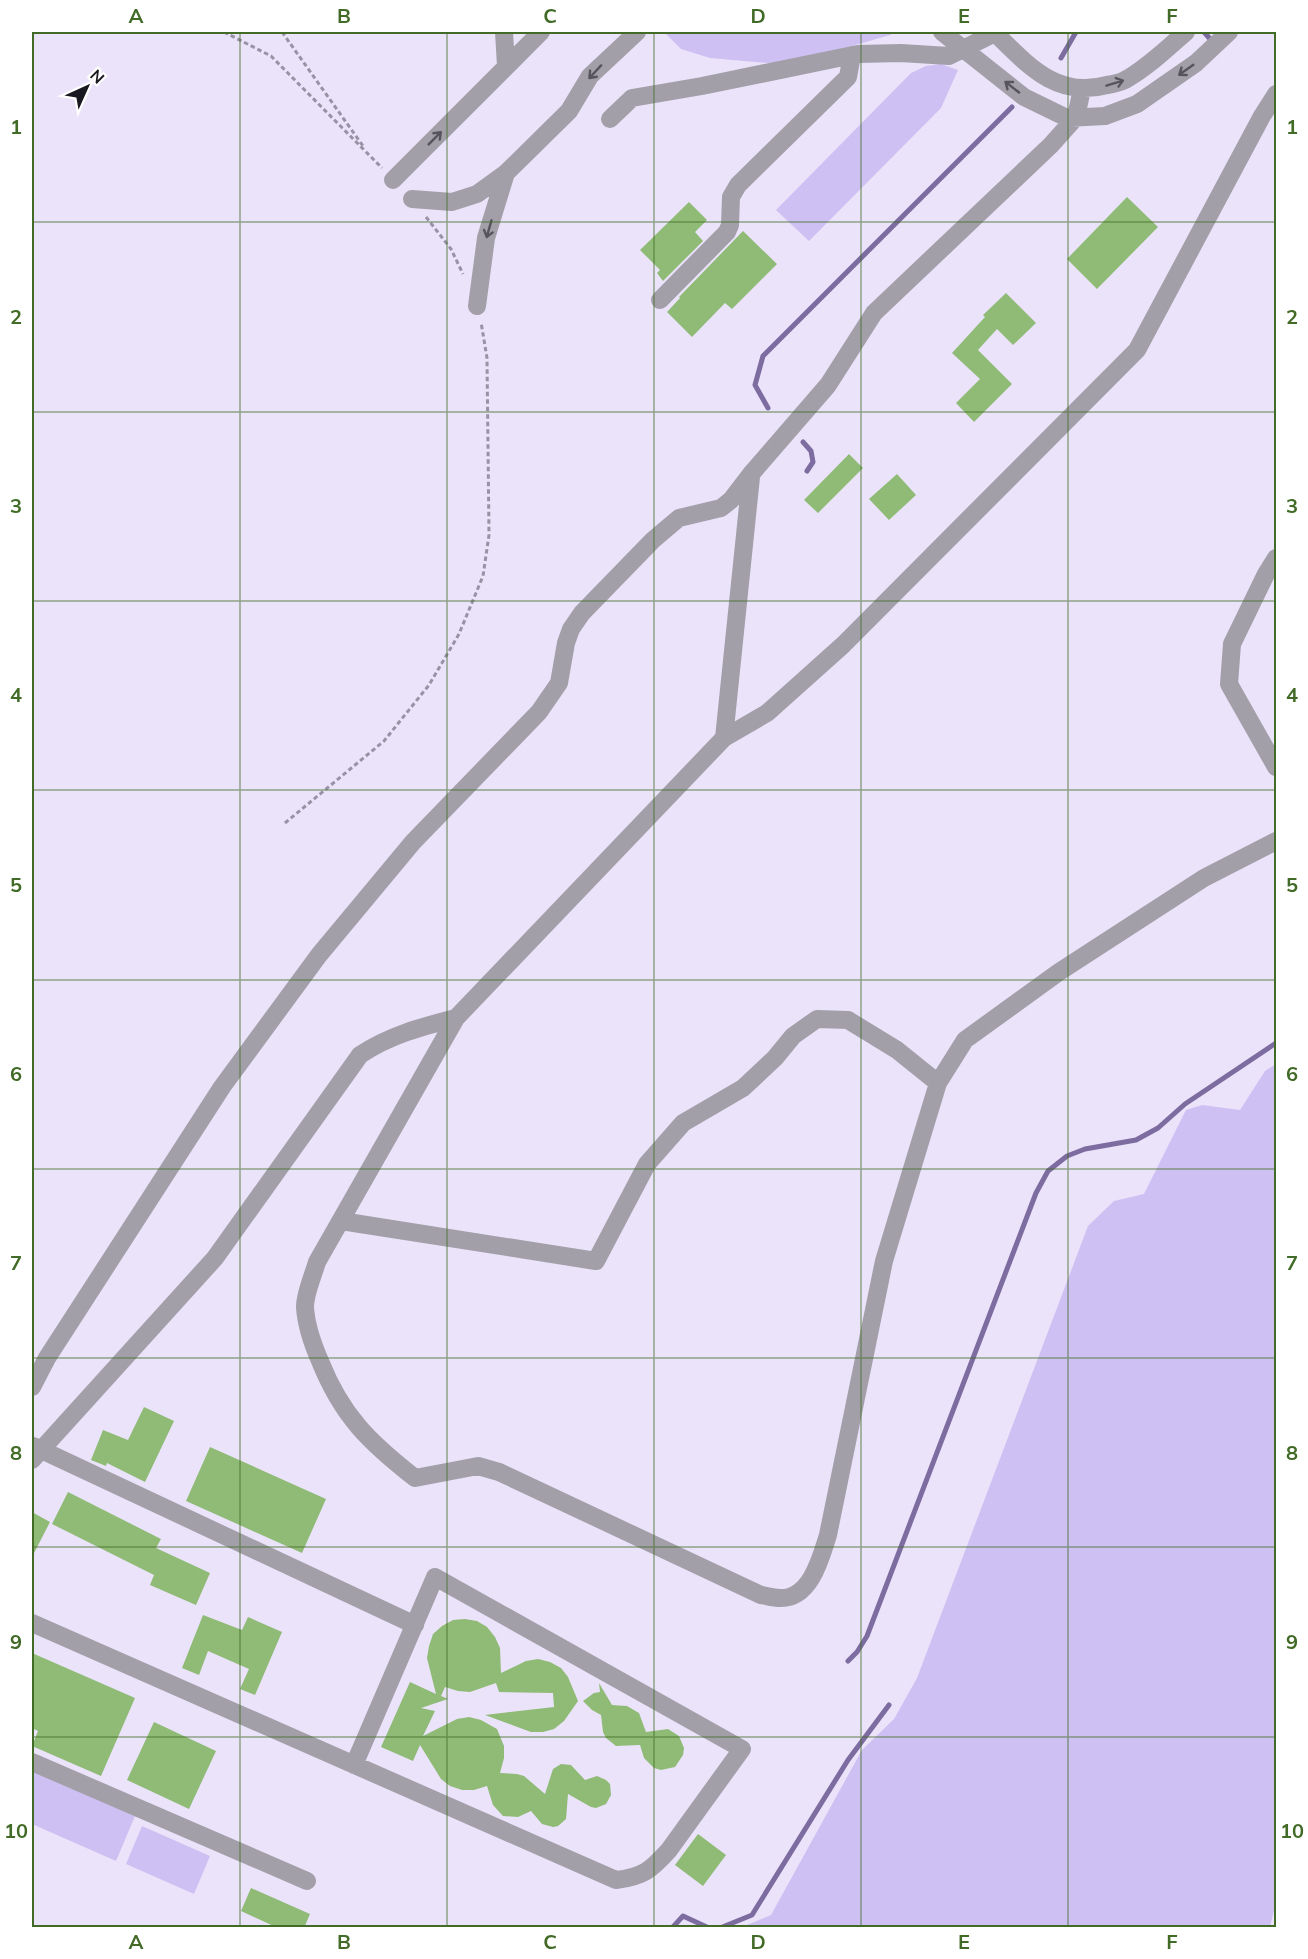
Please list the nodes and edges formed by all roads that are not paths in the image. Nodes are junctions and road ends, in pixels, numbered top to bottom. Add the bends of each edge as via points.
1 (504, 32) edge
2 (541, 32) edge
3 (637, 32) edge
4 (942, 32) edge
5 (994, 32) edge
6 (1186, 32) edge
7 (1229, 32) edge
8 (965, 50) junction
9 (852, 55) junction
10 (506, 66) junction
11 (1082, 89) junction
12 (1276, 94) edge
13 (1076, 117) junction
14 (610, 119) dead end
15 (506, 173) junction
16 (393, 180) road end
17 (412, 199) road end
18 (660, 300) dead end
19 (477, 306) road end
20 (752, 474) junction
21 (1276, 558) edge
22 (724, 738) junction
23 (1276, 767) edge
24 (1276, 841) edge
25 (456, 1018) junction
26 (938, 1083) junction
27 (340, 1221) junction
28 (32, 1387) edge
29 (35, 1452) edge
30 (32, 1623) edge
31 (415, 1624) junction
32 (32, 1762) edge
33 (354, 1765) junction
34 (307, 1881) dead end

1 - 10 lane
2 - 10 lane
3 -> 15 lane via 590,76 569,111
4 - 8 lane
5 - 8 lane
5 - 11 lane via 1028,65 1064,87
11 -> 6 lane via 1123,81
7 -> 13 lane via 1196,63 1137,104 1105,116
8 - 9 lane via 949,56
13 -> 8 lane via 1066,118 1024,97
9 - 14 lane via 632,98
9 - 18 lane via 848,77 738,185 731,197 727,232
16 -> 10 lane
11 - 13 lane
12 - 22 lane via 1137,350 843,645 767,712
13 - 20 lane via 874,313 828,385
15 - 17 lane via 477,194 452,202
15 -> 19 lane via 486,238
20 - 22 lane
20 - 28 lane via 721,508 679,518 662,532 582,614 566,643 559,683 539,712 413,842 319,955 222,1087
21 - 23 lane via 1232,644 1229,684
22 - 25 lane
24 - 26 lane via 1204,878 1059,972 965,1040
25 - 27 lane
25 - 29 lane via 407,1030 360,1055 214,1258
26 - 27 lane via 897,1050 848,1020 817,1019 793,1036 743,1088 683,1123 647,1164 596,1261
26 - 27 lane via 884,1261 828,1534 818,1566 807,1583 782,1599 761,1595 499,1472 478,1466 415,1478 389,1457 350,1418 328,1381 305,1306 317,1262
29 - 31 lane
30 - 33 lane
31 - 33 lane
31 - 33 lane via 435,1577 742,1749 656,1865 647,1873 616,1880
32 - 34 lane

